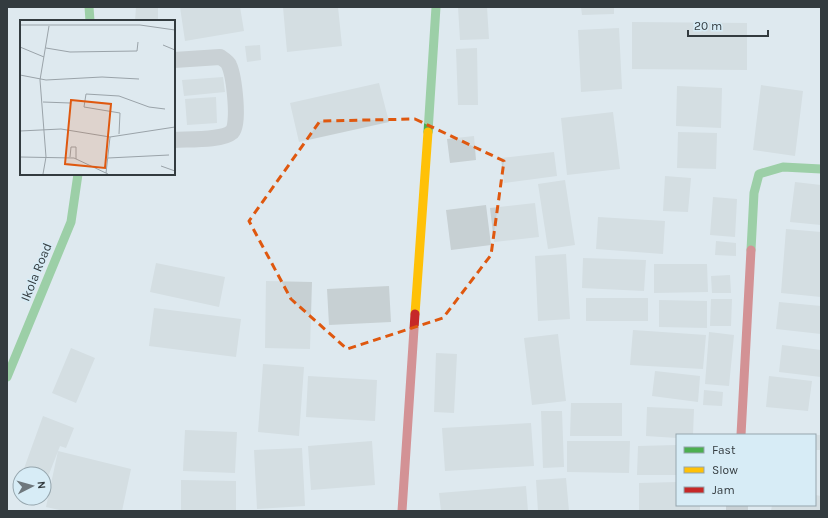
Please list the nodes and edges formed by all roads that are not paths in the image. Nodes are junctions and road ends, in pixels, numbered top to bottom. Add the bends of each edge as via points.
1 (89, 7) edge
2 (436, 7) edge
3 (90, 20) edge
4 (175, 60) edge
5 (175, 140) edge
6 (821, 169) edge
7 (78, 175) edge
8 (7, 377) edge
9 (741, 434) edge
10 (402, 511) edge

1 - 3 street
2 - 10 street
4 - 5 lane via 220,57 229,64 236,122 232,132 223,137
6 - 9 street via 783,167 759,174 754,194
7 - 8 street, Ikola Road via 71,222

